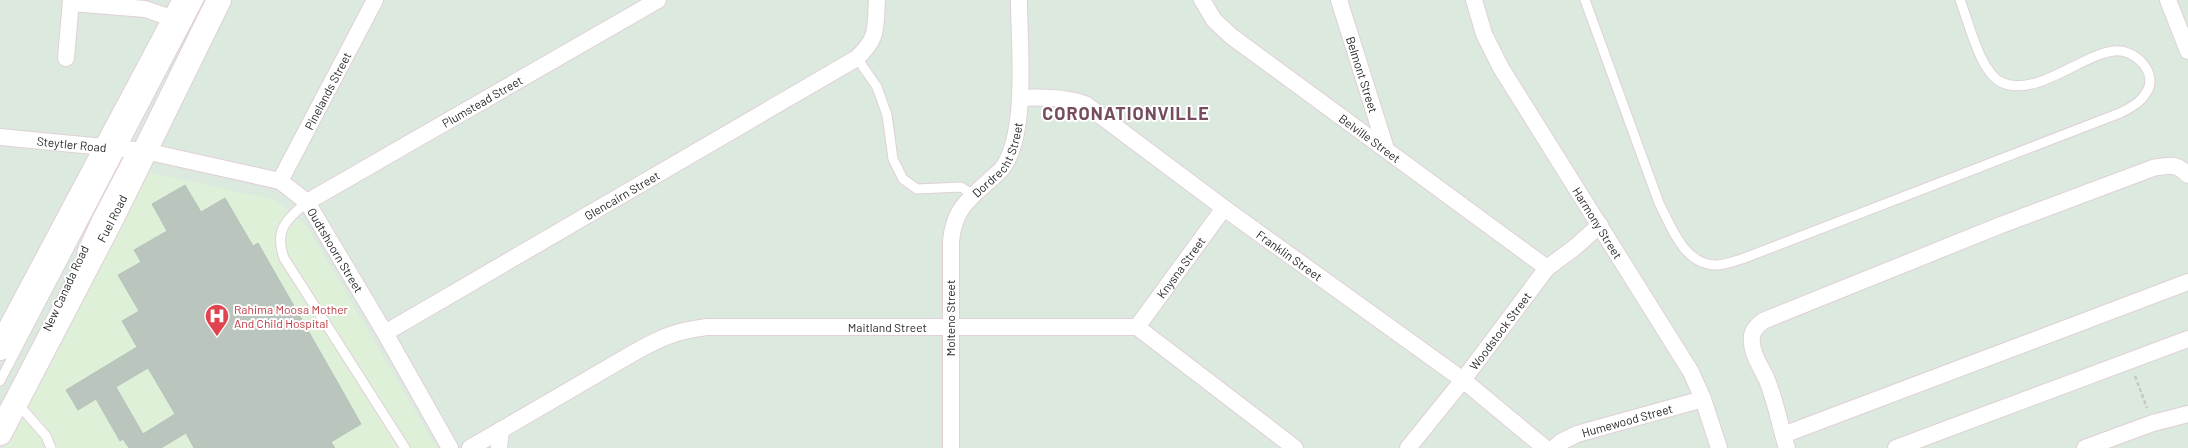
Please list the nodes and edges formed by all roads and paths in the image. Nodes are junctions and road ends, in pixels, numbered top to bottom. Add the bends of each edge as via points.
1 (199, 0) edge
2 (211, 0) edge
3 (219, 0) edge
4 (375, 0) edge
5 (658, 0) edge
6 (876, 0) edge
7 (1019, 0) edge
8 (1202, 0) edge
9 (1339, 0) edge
10 (1474, 0) edge
11 (1585, 0) edge
12 (1960, 0) edge
13 (2168, 0) edge
14 (71, 2) edge
15 (180, 10) edge
16 (2186, 42) edge
17 (66, 58) dead end
18 (857, 58) junction
19 (165, 88) dead end
20 (1020, 98) junction
21 (0, 136) edge
22 (128, 147) junction
23 (1386, 149) junction
24 (2188, 175) edge
25 (280, 181) junction
26 (974, 195) junction
27 (307, 202) junction
28 (1224, 208) junction
29 (1600, 225) junction
30 (1547, 268) junction
31 (2188, 282) edge
32 (950, 326) junction
33 (1136, 327) junction
34 (385, 333) junction
35 (2188, 339) edge
36 (0, 348) edge
37 (2129, 361) junction
38 (1463, 380) junction
39 (0, 381) edge
40 (1703, 399) junction
41 (8, 409) edge
42 (2188, 414) edge
43 (2152, 423) junction
44 (501, 430) junction
45 (0, 432) edge
46 (1785, 441) edge
47 (51, 448) edge
48 (405, 448) edge
49 (450, 448) edge
50 (470, 448) edge
51 (499, 448) edge
52 (951, 448) edge
53 (1295, 448) edge
54 (1408, 448) edge
55 (1545, 448) edge
56 (1554, 448) edge
57 (1719, 448) edge
58 (1896, 448) edge
59 (2085, 448) edge

1 - 22 lane, New Canada Road
2 - 19 lane
3 - 22 main road, Fuel Road
4 - 25 street, Pinelands Street
5 - 27 street, Plumstead Street
6 - 18 street via 874,36 870,46
7 - 20 street, Dordrecht Street
8 - 23 street, Belville Street via 1214,20 1231,36
9 - 23 street, Belmont Street
10 - 29 street, Harmony Street via 1492,52
11 - 12 lane via 1659,203 1686,251 1697,259 1716,265 1742,259 2120,113 2137,104 2148,91 2149,77 2144,64 2127,51 2098,56 2032,84 2004,84 1988,71
13 - 16 street
14 - 15 street
14 - 17 street
15 - 22 main road, Fuel Road
18 - 26 lane, Dordrecht Street via 877,87 887,115 894,159 903,179 917,189 961,187
18 - 34 street, Glencairn Street
20 - 26 street, Dordrecht Street via 1014,141 1004,166
20 - 28 street, Franklin Street via 1050,97 1085,104
21 - 22 street, Steytler Road
22 - 25 street, Oudtshoorn Street
22 - 36 main road, Fuel Road
22 - 39 lane, New Canada Road
22 - 41 main road, Fuel Road
22 - 41 lane, New Canada Road
23 - 30 street, Belville Street
24 - 46 street via 2180,167 2153,168 2000,225 1763,321 1755,327 1752,345 1768,381
25 - 27 street, Oudtshoorn Street
26 - 32 street, Molteno Street via 953,223
27 - 34 street, Oudtshoorn Street
27 - 48 lane via 285,224 280,236 284,258
28 - 33 street, Knysna Street
28 - 38 street, Franklin Street
29 - 30 street, Woodstock Street
29 - 40 street, Harmony Street via 1691,372
30 - 38 street, Woodstock Street
31 - 46 street
32 - 33 street, Maitland Street
32 - 44 street, Maitland Street via 707,327 681,330 635,352
32 - 52 street, Molteno Street
33 - 53 street
34 - 49 street, Oudtshoorn Street
35 - 37 street
37 - 43 path
37 - 58 street
38 - 54 street, Woodstock Street
38 - 55 street, Franklin Street
40 - 56 street, Humewood Street via 1577,434
40 - 57 street, Harmony Street
41 - 45 main road, Fuel Road
41 - 47 lane via 46,436
42 - 43 street
43 - 59 street
44 - 50 street, Maitland Street
44 - 51 street

